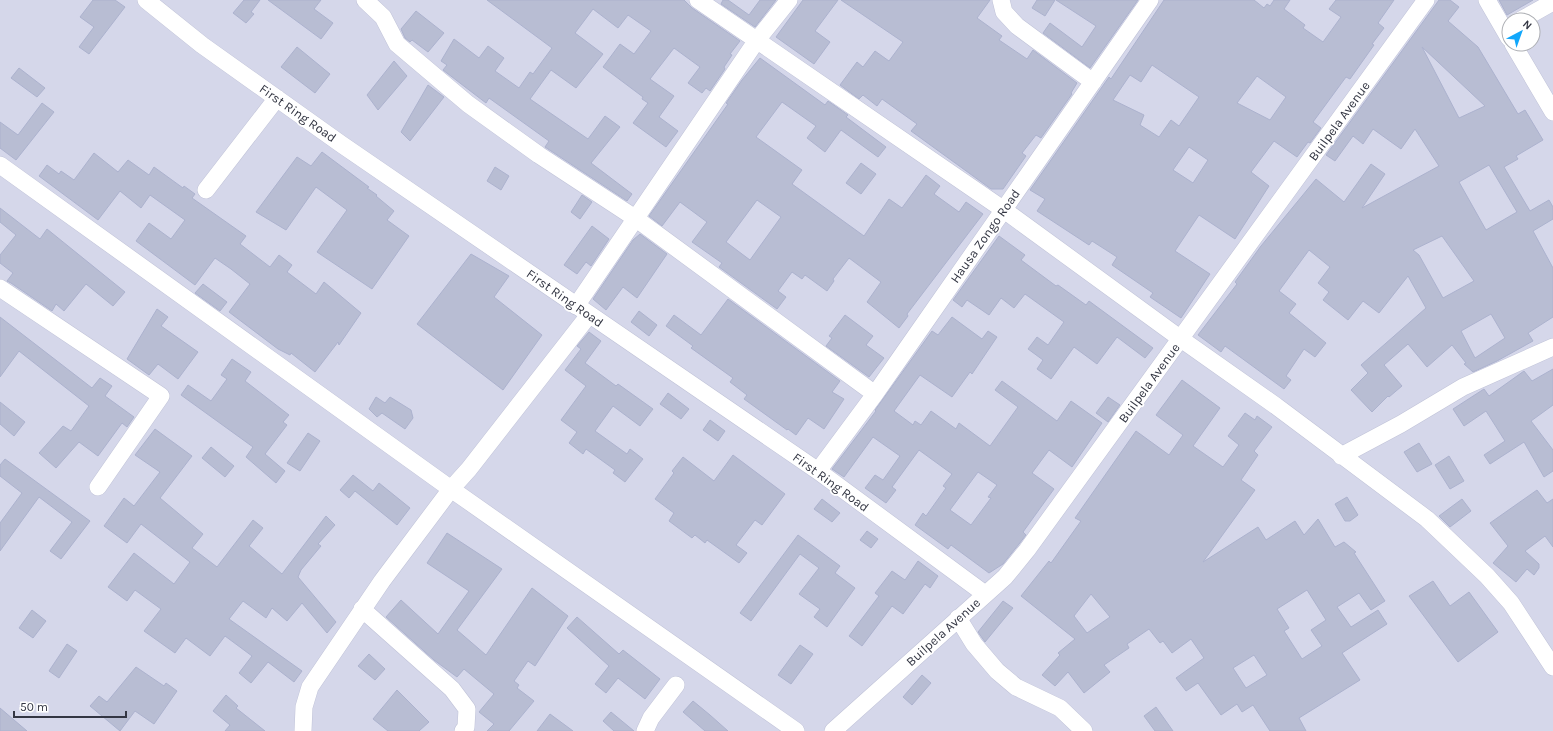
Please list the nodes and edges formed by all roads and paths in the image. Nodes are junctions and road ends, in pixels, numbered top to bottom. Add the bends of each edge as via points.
1 (146, 0) edge
2 (365, 0) edge
3 (698, 0) edge
4 (789, 0) edge
5 (1001, 0) edge
6 (1150, 0) edge
7 (1426, 0) edge
8 (1487, 0) edge
9 (1553, 2) edge
10 (1535, 12) edge
11 (1501, 22) edge
12 (757, 40) junction
13 (1518, 52) edge
14 (1093, 82) junction
15 (277, 98) junction
16 (1553, 112) edge
17 (0, 166) edge
18 (206, 190) dead end
19 (1004, 210) junction
20 (635, 218) junction
21 (0, 288) edge
22 (582, 311) junction
23 (1181, 339) junction
24 (1553, 347) edge
25 (875, 394) junction
26 (1341, 456) junction
27 (818, 471) junction
28 (98, 487) dead end
29 (451, 489) junction
30 (985, 594) junction
31 (362, 609) junction
32 (958, 618) junction
33 (1553, 667) edge
34 (676, 685) dead end
35 (303, 731) edge
36 (463, 731) edge
37 (645, 731) edge
38 (796, 731) edge
39 (832, 731) edge
40 (1084, 731) edge

1 - 15 street, First Ring Road via 202,45
2 - 20 street via 383,17 397,44 468,104 539,155
3 - 12 street
4 - 12 street
5 - 14 street via 1004,12 1017,26
6 - 14 street, Hausa Zongo Road
7 - 23 street, Builpela Avenue
8 - 11 street
9 - 10 street
12 - 19 street
12 - 20 street
13 - 16 street
14 - 19 street, Hausa Zongo Road
15 - 18 street
15 - 22 street, First Ring Road
17 - 29 street
19 - 23 street
19 - 25 street, Hausa Zongo Road
20 - 22 street
20 - 25 street
21 - 28 street via 161,396
22 - 27 street, First Ring Road
22 - 29 street via 469,469
23 - 26 street
23 - 30 street, Builpela Avenue via 1027,550 1005,577
24 - 26 street via 1463,388
25 - 27 street, Hausa Zongo Road
26 - 33 street via 1427,519 1487,576 1511,603
27 - 30 street, First Ring Road
29 - 31 street
29 - 38 street
30 - 32 street, Builpela Avenue
31 - 35 street via 310,687 304,707
31 - 36 street via 452,690 467,710 466,727
32 - 39 street, Builpela Avenue
32 - 40 street via 974,644 997,671 1016,687 1060,708
34 - 37 street via 651,718

